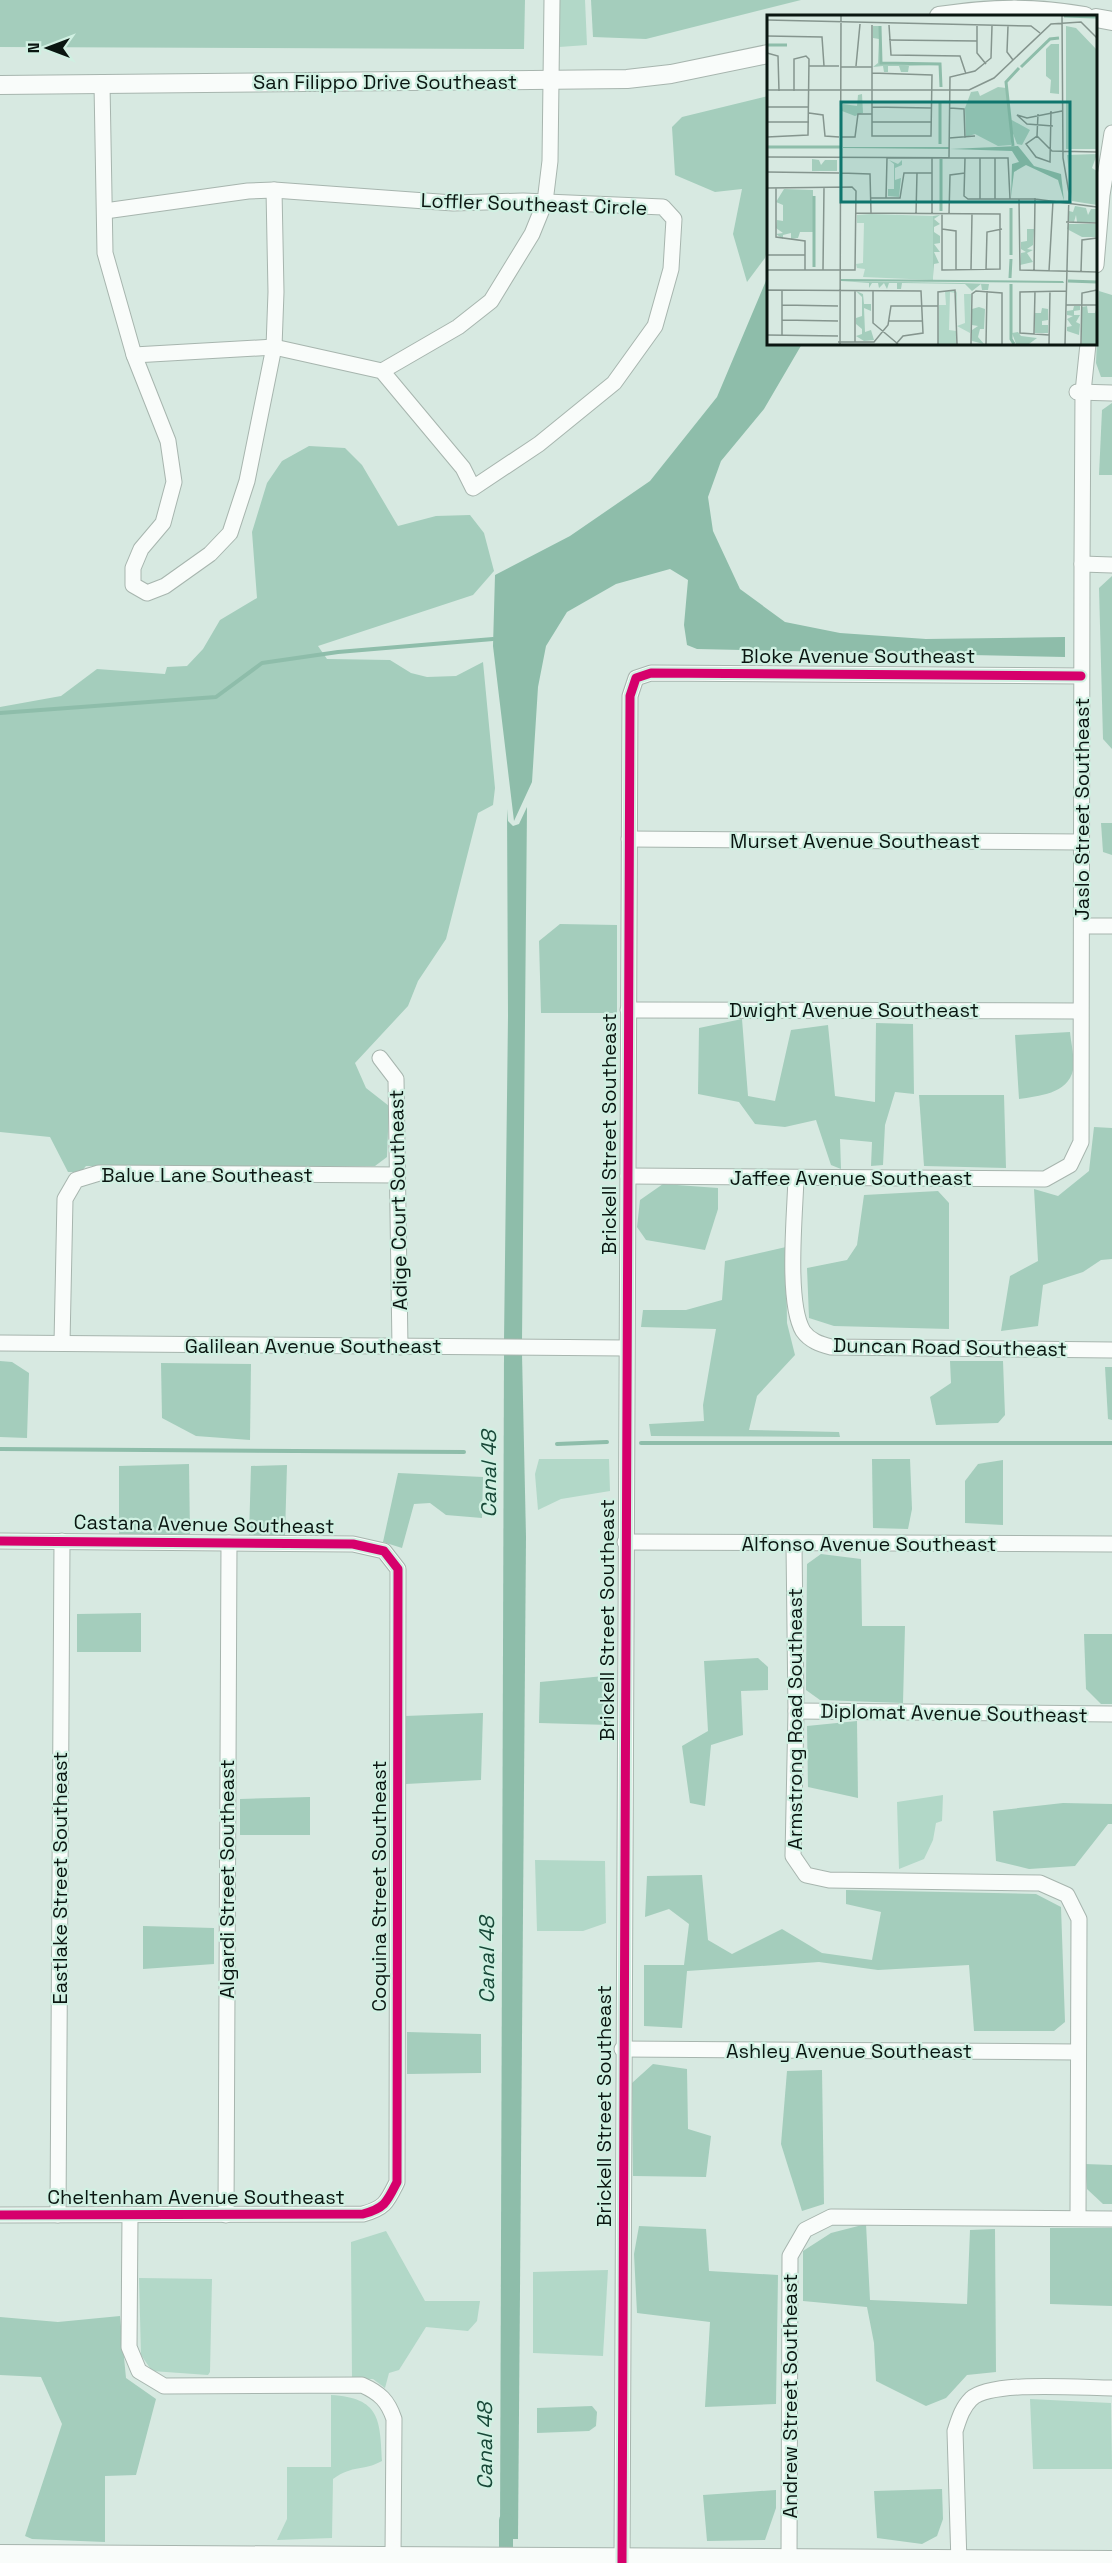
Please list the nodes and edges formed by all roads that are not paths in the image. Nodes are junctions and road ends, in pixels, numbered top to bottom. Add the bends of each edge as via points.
1 (552, 0) edge
2 (946, 15) edge
3 (1077, 15) edge
4 (1097, 18) edge
5 (1112, 21) edge
6 (767, 54) edge
7 (551, 81) junction
8 (102, 84) junction
9 (0, 85) edge
10 (1112, 133) edge
11 (273, 190) junction
12 (1107, 196) edge
13 (545, 202) junction
14 (105, 211) junction
15 (1097, 254) edge
16 (1088, 345) edge
17 (274, 347) junction
18 (134, 355) junction
19 (382, 371) junction
20 (1080, 392) junction
21 (1112, 393) edge
22 (1082, 564) junction
23 (1112, 565) edge
24 (1081, 676) junction
25 (636, 678) joint
26 (629, 839) junction
27 (1082, 842) junction
28 (1082, 926) junction
29 (1112, 926) edge
30 (628, 1010) junction
31 (1080, 1011) junction
32 (380, 1059) dead end
33 (1070, 1165) joint
34 (396, 1175) junction
35 (628, 1176) junction
36 (796, 1178) junction
37 (0, 1343) edge
38 (62, 1343) junction
39 (400, 1347) junction
40 (625, 1348) junction
41 (1112, 1350) edge
42 (0, 1541) edge
43 (62, 1541) junction
44 (625, 1542) junction
45 (229, 1543) junction
46 (1112, 1544) edge
47 (794, 1545) junction
48 (398, 1569) joint
49 (796, 1711) junction
50 (1112, 1714) edge
51 (622, 2049) junction
52 (1077, 2052) junction
53 (388, 2201) joint
54 (0, 2215) edge
55 (58, 2215) junction
56 (226, 2215) junction
57 (130, 2216) junction
58 (1078, 2218) junction
59 (1112, 2219) edge
60 (1112, 2388) edge
61 (0, 2554) edge
62 (393, 2557) junction
63 (789, 2559) junction
64 (622, 2560) edge
65 (1112, 2560) edge
66 (959, 2561) edge

1 - 7 street
2 - 3 street via 1021,8
4 - 5 street
6 - 7 street, San Filippo Drive Southeast via 671,74
7 - 8 street, San Filippo Drive Southeast
7 - 13 street
8 - 9 street, San Filippo Drive Southeast
8 - 14 street
10 - 12 street
11 - 13 street, Loffler Southeast Circle via 441,202
11 - 14 street, Loffler Southeast Circle
11 - 17 street
12 - 15 street
13 - 19 street via 532,234 491,301 458,327
13 - 19 street, Loffler Southeast Circle via 663,207 674,219 671,269 655,326 614,383 538,444 473,488 463,468
14 - 18 street via 105,253
16 - 20 street, Jaslo Street Southeast
17 - 18 street
17 - 18 street via 247,481 230,533 210,554 165,586 147,593 133,585 133,568 141,549 163,523 174,482 168,441
17 - 19 street
20 - 21 street
20 - 22 street, Jaslo Street Southeast
22 - 23 street
22 - 24 street, Jaslo Street Southeast
24 - 25 street, Bloke Avenue Southeast via 651,672
24 - 27 street, Jaslo Street Southeast
25 - 26 street, Brickell Street Southeast via 630,696
26 - 27 street, Murset Avenue Southeast
26 - 30 street, Brickell Street Southeast
27 - 28 street, Jaslo Street Southeast
28 - 29 street
28 - 31 street, Jaslo Street Southeast
30 - 31 street, Dwight Avenue Southeast
30 - 35 street, Brickell Street Southeast
31 - 33 street, Jaslo Street Southeast via 1081,1142
32 - 34 street, Adige Court Southeast via 396,1079
33 - 36 street, Jaffee Avenue Southeast via 1045,1179
34 - 38 street, Balue Lane Southeast via 99,1173 76,1180 65,1199
34 - 39 street, Adige Court Southeast
35 - 36 street, Jaffee Avenue Southeast
35 - 40 street, Brickell Street Southeast
36 - 41 street, Duncan Road Southeast via 794,1298 804,1331 815,1342 831,1347
37 - 38 street, Galilean Avenue Southeast
38 - 39 street, Galilean Avenue Southeast
39 - 40 street, Galilean Avenue Southeast
40 - 44 street, Brickell Street Southeast
42 - 43 street, Castana Avenue Southeast
43 - 45 street, Castana Avenue Southeast
43 - 55 street, Eastlake Street Southeast
44 - 47 street, Alfonso Avenue Southeast
44 - 51 street, Brickell Street Southeast
45 - 48 street, Castana Avenue Southeast via 353,1544 384,1551
45 - 56 street, Algardi Street Southeast
46 - 47 street, Alfonso Avenue Southeast
47 - 49 street, Armstrong Road Southeast
48 - 53 street, Coquina Street Southeast via 397,2182
49 - 50 street, Diplomat Avenue Southeast
49 - 52 street, Armstrong Road Southeast via 792,1856 806,1875 829,1880 1040,1883 1067,1895 1079,1919
51 - 52 street, Ashley Avenue Southeast
51 - 64 street, Brickell Street Southeast
52 - 58 street, Armstrong Road Southeast
53 - 56 street, Cheltenham Avenue Southeast via 379,2210 363,2214
54 - 55 street, Cheltenham Avenue Southeast
55 - 57 street, Cheltenham Avenue Southeast
56 - 57 street, Cheltenham Avenue Southeast
57 - 62 street via 129,2347 139,2371 164,2386 362,2385 388,2402 394,2419
58 - 59 street
58 - 63 street, Andrew Street Southeast via 831,2217 805,2230 790,2256
60 - 66 street via 998,2388 972,2397 961,2412 955,2431
61 - 62 street
62 - 64 street
63 - 64 street
63 - 66 street
65 - 66 street

